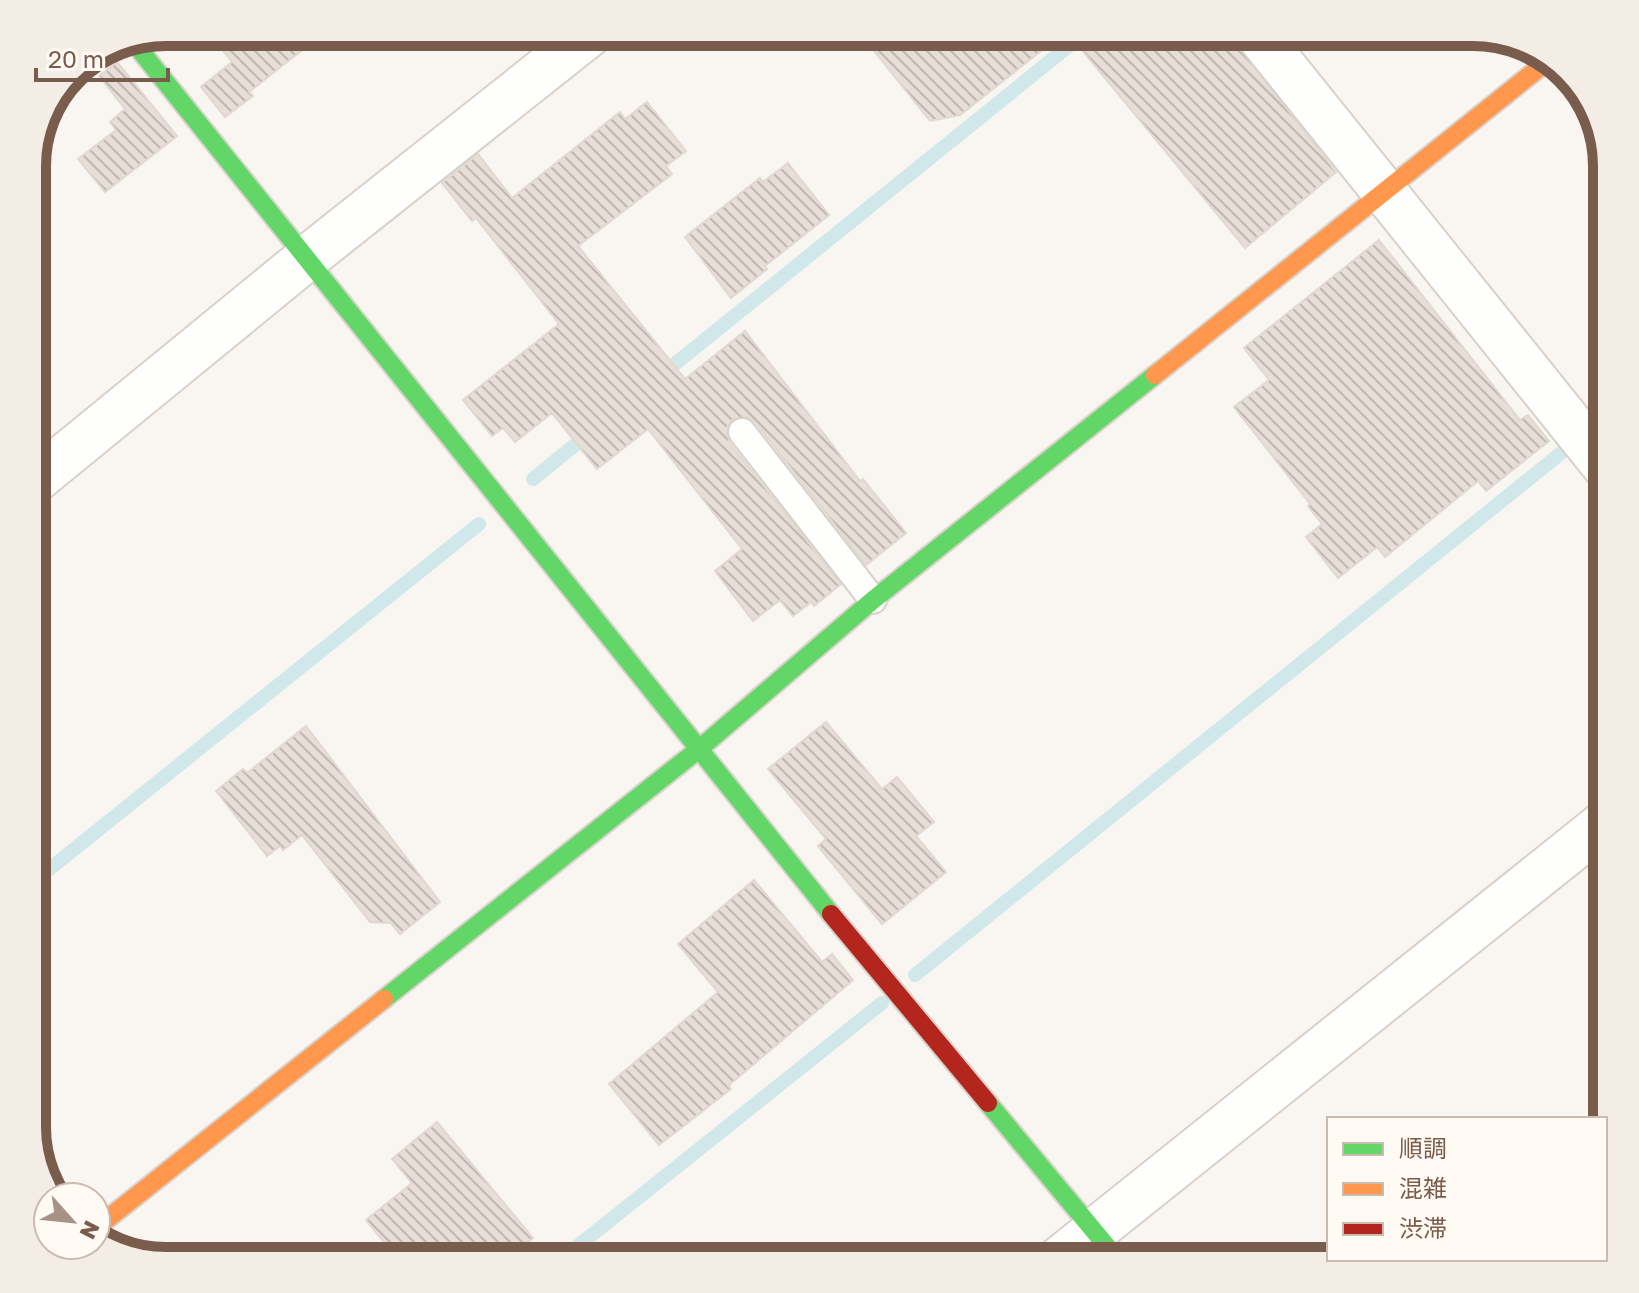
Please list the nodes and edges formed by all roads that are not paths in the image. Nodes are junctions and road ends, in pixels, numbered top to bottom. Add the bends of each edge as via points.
1 (574, 46) edge
2 (1267, 46) edge
3 (139, 49) edge
4 (1541, 67) edge
5 (1386, 193) junction
6 (307, 258) junction
7 (742, 432) dead end
8 (1593, 452) edge
9 (46, 472) edge
10 (873, 600) junction
11 (699, 749) junction
12 (1593, 833) edge
13 (112, 1215) edge
14 (1107, 1246) edge

1 - 6 street
2 - 5 street
3 - 6 street
4 - 5 street
5 - 8 street
5 - 10 street
6 - 9 street
6 - 11 street
7 - 10 lane
10 - 11 street
11 - 13 street
11 - 14 street
12 - 14 street

